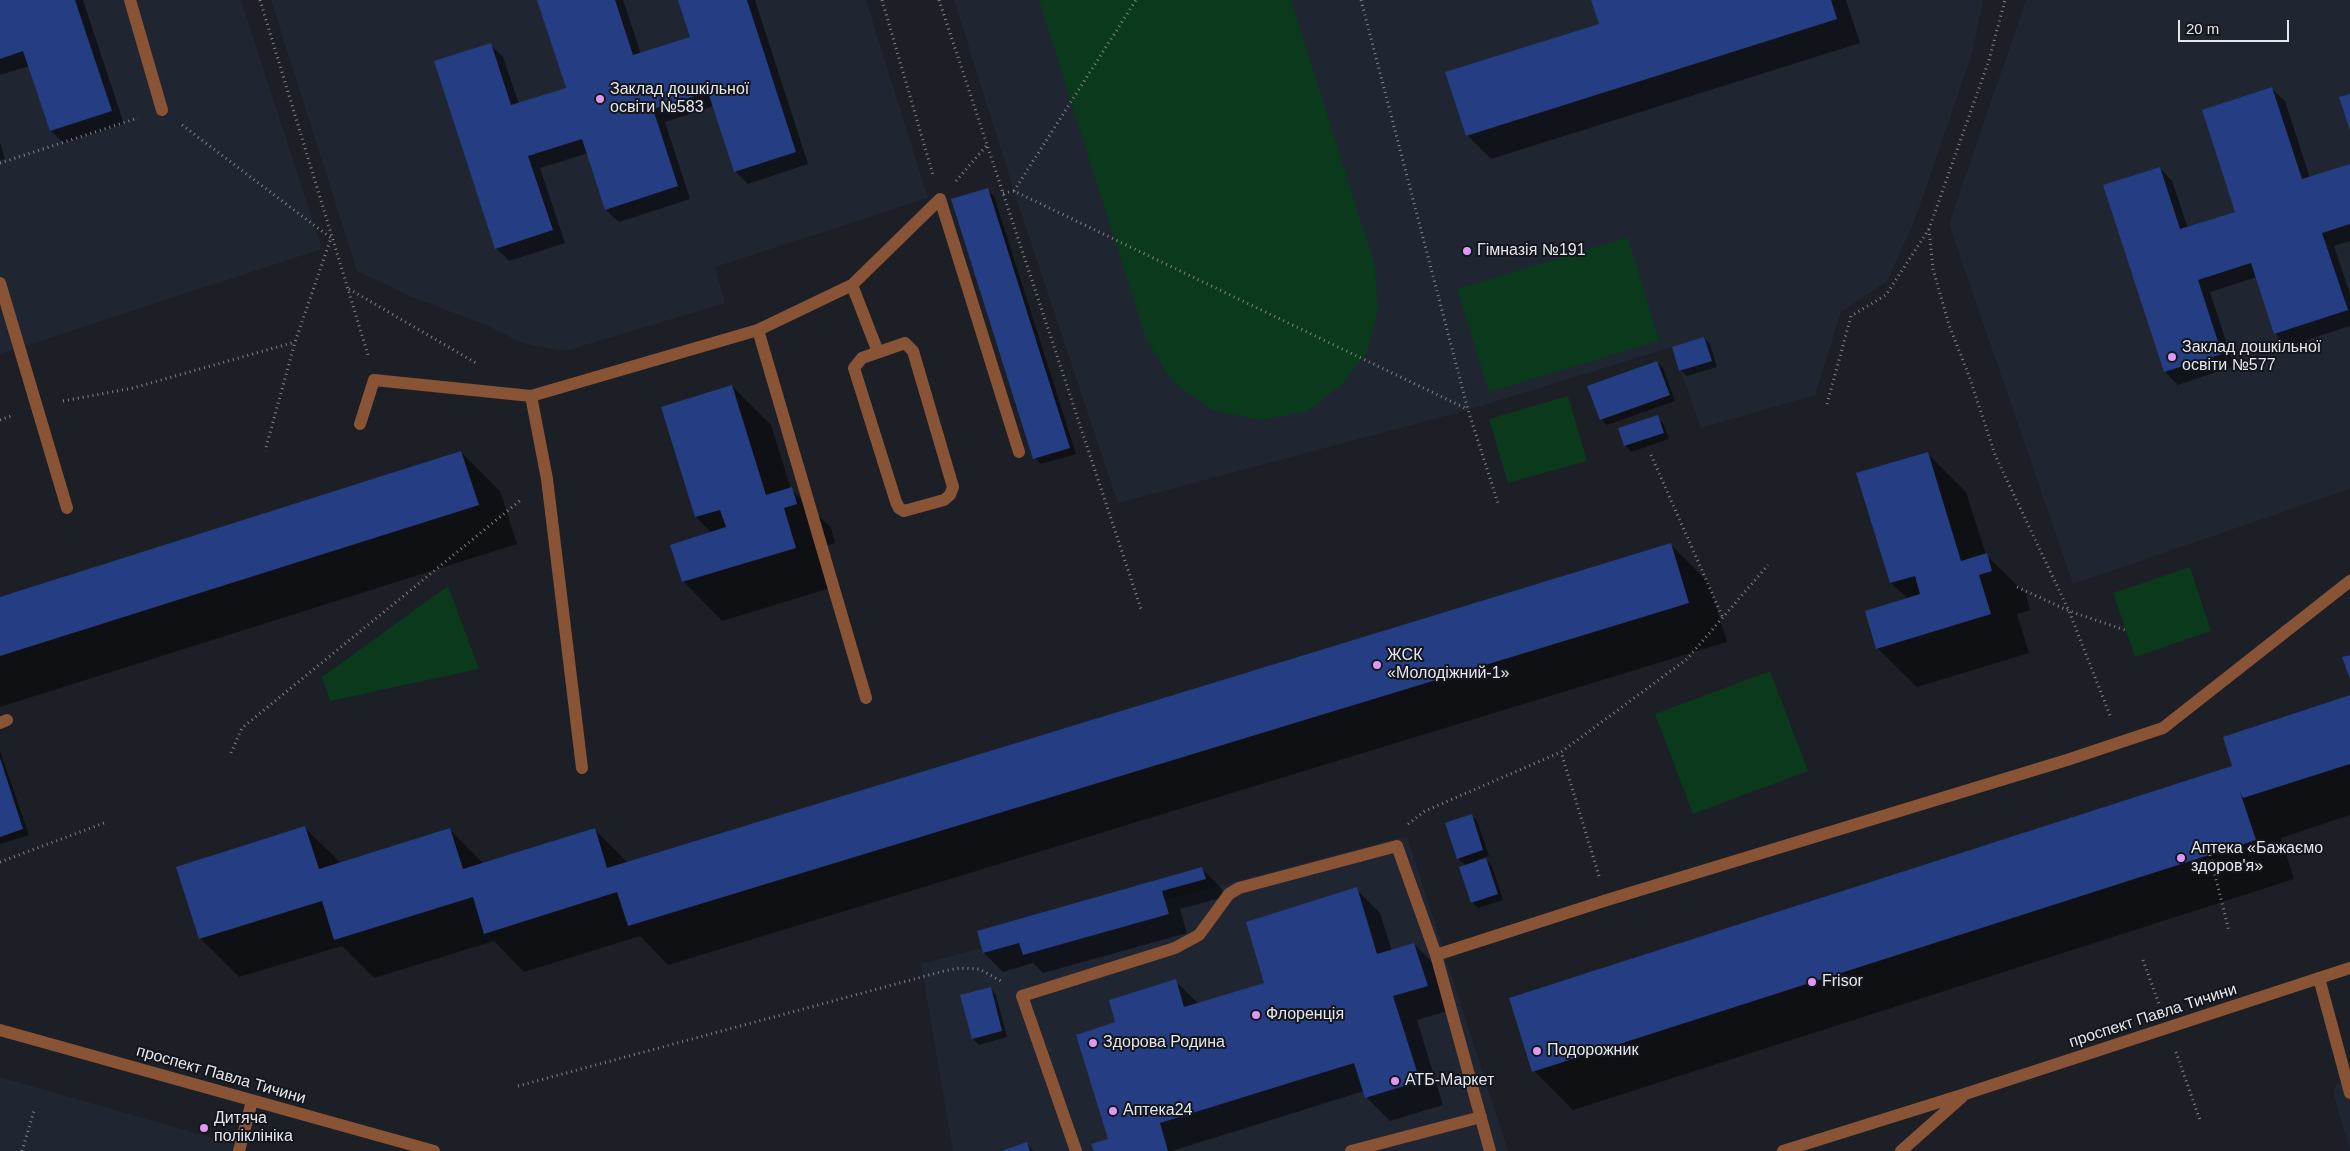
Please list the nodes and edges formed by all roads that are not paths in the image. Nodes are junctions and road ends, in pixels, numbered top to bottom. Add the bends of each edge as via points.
1 (130, 0) edge
2 (162, 110) road end
3 (0, 283) edge
4 (852, 285) junction
5 (758, 330) junction
6 (878, 352) junction
7 (531, 396) junction
8 (360, 424) dead end
9 (1019, 452) dead end
10 (67, 508) dead end
11 (2350, 581) edge
12 (866, 698) dead end
13 (582, 768) dead end
14 (1436, 955) junction
15 (2350, 968) edge
16 (2319, 978) junction
17 (0, 1030) edge
18 (2350, 1093) edge
19 (1966, 1094) junction
20 (252, 1100) junction
21 (1481, 1117) junction
22 (239, 1151) edge
23 (434, 1151) edge
24 (1076, 1151) edge
25 (1351, 1151) edge
26 (1490, 1151) edge
27 (1783, 1151) edge
28 (1902, 1151) edge

1 - 2 street
3 - 10 street
4 - 5 street
4 - 6 street
4 - 9 street via 940,199
5 - 7 street
5 - 12 street
6 - 6 street via 906,343 913,352 952,479 950,495 944,500 904,511 896,502 854,368 856,362
7 - 8 street via 374,380
7 - 13 street via 547,479
11 - 14 street via 2163,728
14 - 21 street
14 - 24 street via 1397,846 1239,888 1229,894 1199,935 1175,948 1022,996
15 - 16 street, проспект Павла Тичини
16 - 18 street
16 - 19 street, проспект Павла Тичини
17 - 20 street, проспект Павла Тичини
19 - 27 street, проспект Павла Тичини
19 - 28 street, проспект Павла Тичини
20 - 22 street
20 - 23 street, проспект Павла Тичини
21 - 25 street
21 - 26 street

